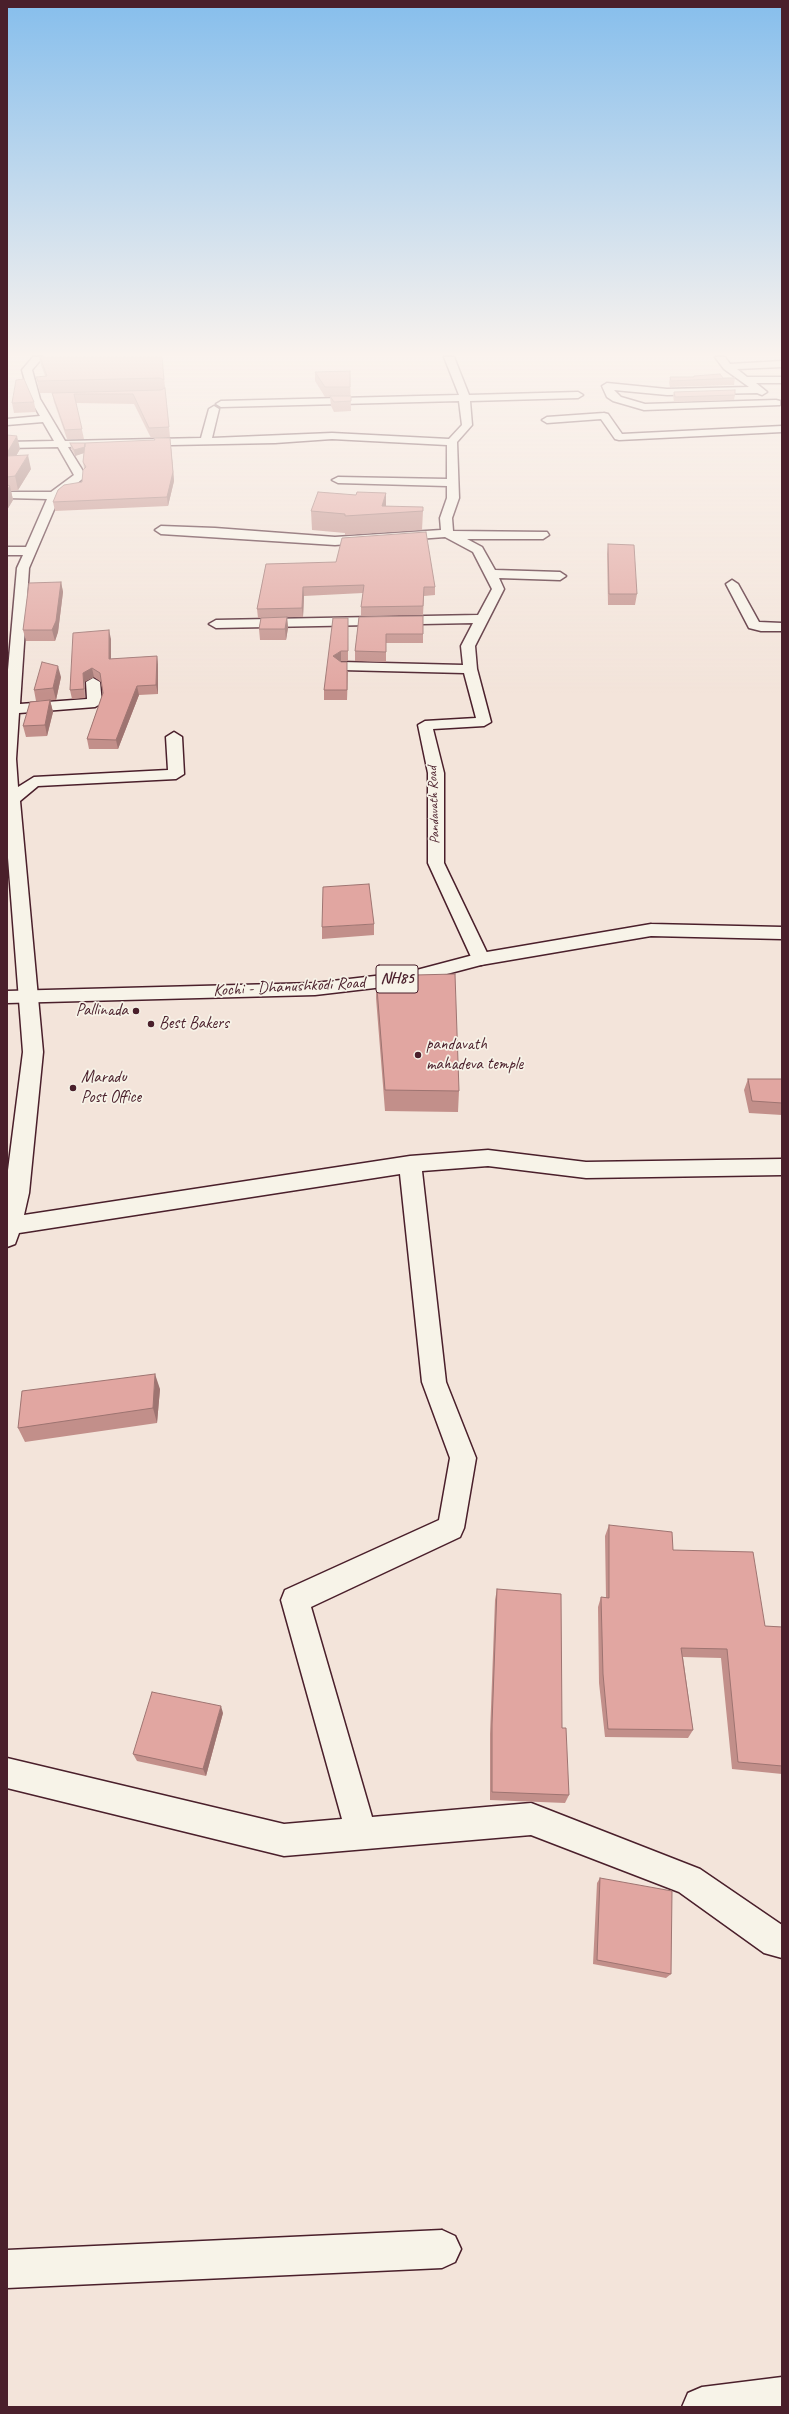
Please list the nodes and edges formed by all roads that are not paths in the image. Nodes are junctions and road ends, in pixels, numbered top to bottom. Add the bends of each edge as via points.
1 (76, 470) edge
2 (452, 470) edge
3 (338, 480) dead end
4 (452, 483) junction
5 (7, 495) edge
6 (54, 496) junction
7 (161, 530) dead end
8 (450, 535) junction
9 (543, 535) dead end
10 (7, 551) edge
11 (31, 551) junction
12 (490, 574) junction
13 (560, 576) dead end
14 (732, 584) dead end
15 (483, 619) junction
16 (216, 624) dead end
17 (782, 627) edge
18 (11, 664) edge
19 (342, 666) edge
20 (470, 669) junction
21 (93, 682) dead end
22 (12, 709) junction
23 (174, 737) dead end
24 (176, 774) junction
25 (186, 788) dead end
26 (9, 798) edge
27 (782, 934) edge
28 (481, 959) junction
29 (28, 996) junction
30 (7, 998) edge
31 (410, 1164) junction
32 (782, 1168) edge
33 (12, 1179) edge
34 (8, 1232) edge
35 (7, 1773) edge
36 (361, 1833) junction
37 (782, 1942) edge
38 (442, 2249) dead end
39 (7, 2269) edge
40 (782, 2397) edge
41 (702, 2407) edge

1 - 6 main road via 80,476
2 - 4 main road
3 - 4 main road
4 - 8 main road via 453,498 446,518
5 - 6 main road
6 - 11 main road
7 - 8 main road via 335,541
8 - 9 main road
8 - 12 main road, Pandavath Road via 478,550
10 - 11 main road
11 - 18 main road via 23,568
12 - 13 main road
12 - 15 main road, Pandavath Road via 498,589
14 - 17 main road via 754,625 761,628
15 - 16 main road
15 - 20 main road, Pandavath Road via 468,646
18 - 22 main road
19 - 20 main road
20 - 28 main road, Pandavath Road via 484,722 425,725 436,772 436,863
21 - 22 main road via 95,703
22 - 26 main road via 8,759
23 - 24 main road
24 - 25 main road
24 - 26 main road via 34,782
26 - 29 main road
27 - 28 main road, Kochi - Dhanushkodi Road / NH85 via 651,930
28 - 29 main road, Kochi - Dhanushkodi Road / NH85 via 409,978 315,989
29 - 30 main road, Kochi - Dhanushkodi Road / NH85
29 - 33 main road via 33,1052
31 - 32 main road via 488,1158 586,1170
31 - 34 main road
31 - 36 main road via 434,1382 463,1458 451,1528 295,1600
33 - 34 main road via 18,1193
35 - 36 main road via 284,1840
36 - 37 main road via 531,1819 689,1880 776,1941
38 - 39 main road
40 - 41 main road

